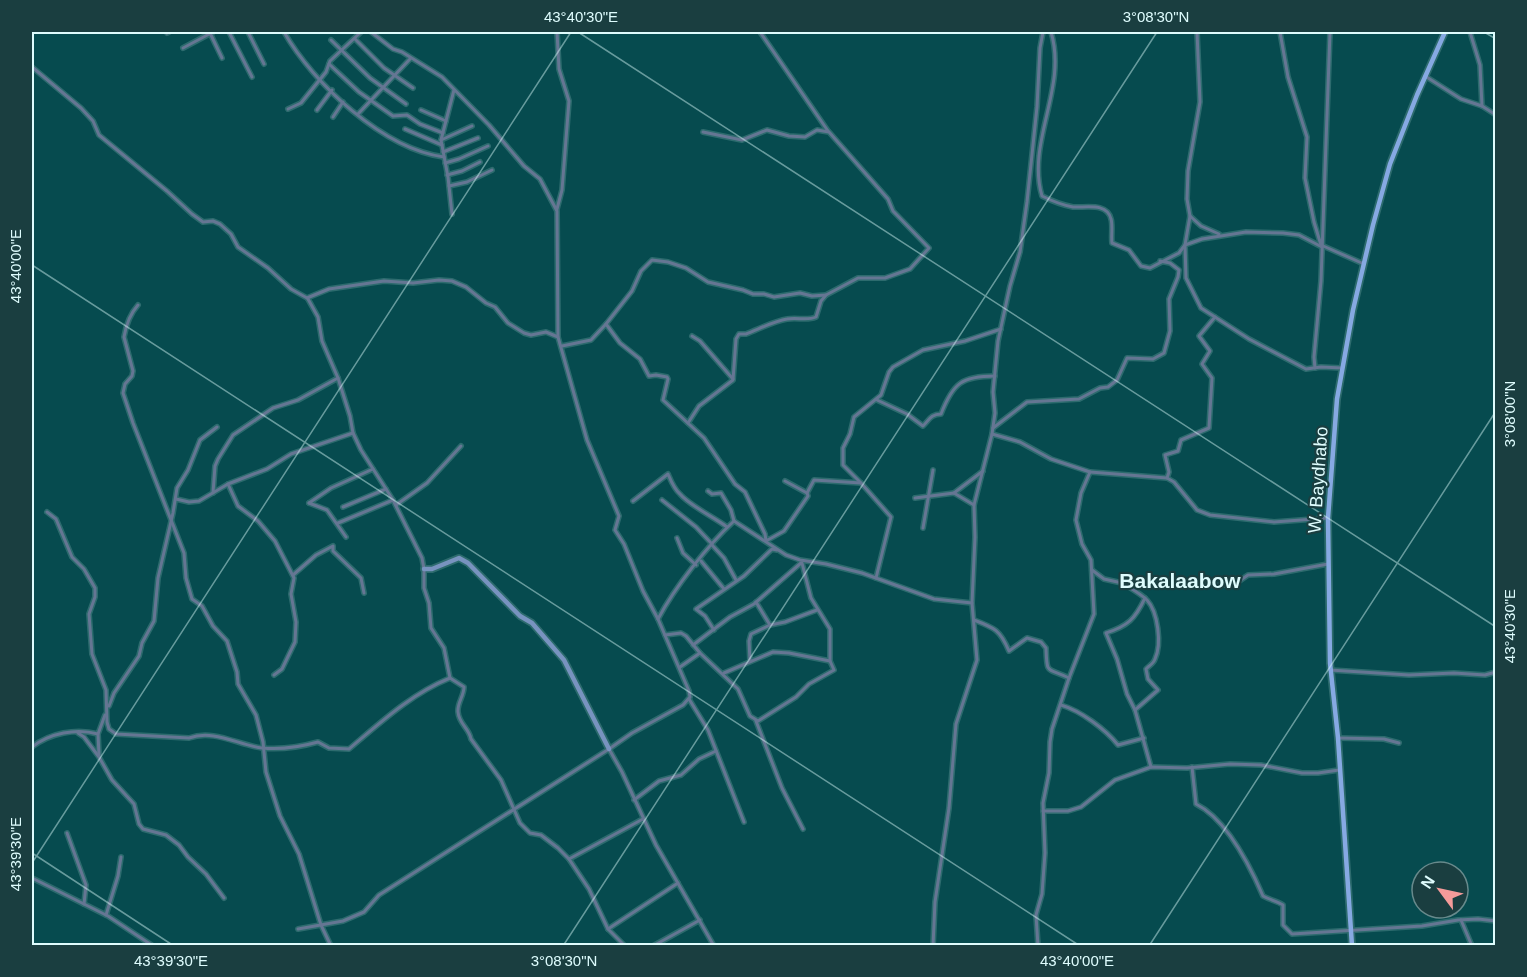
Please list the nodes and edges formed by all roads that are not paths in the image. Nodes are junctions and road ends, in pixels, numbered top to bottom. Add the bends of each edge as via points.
1 (212, 32) edge
2 (229, 32) edge
3 (248, 32) edge
4 (284, 32) edge
5 (361, 32) edge
6 (371, 32) edge
7 (557, 32) edge
8 (760, 32) edge
9 (1043, 32) edge
10 (1051, 32) edge
11 (1197, 32) edge
12 (1280, 32) edge
13 (1330, 32) edge
14 (1445, 32) edge
15 (1470, 32) edge
16 (355, 39) junction
17 (331, 40) dead end
18 (183, 48) dead end
19 (343, 51) junction
20 (222, 58) dead end
21 (410, 58) junction
22 (264, 64) dead end
23 (329, 64) junction
24 (32, 67) edge
25 (395, 75) junction
26 (1425, 76) junction
27 (252, 78) dead end
28 (320, 80) junction
29 (383, 88) junction
30 (413, 88) dead end
31 (332, 90) junction
32 (454, 90) junction
33 (371, 101) junction
34 (343, 102) junction
35 (406, 104) dead end
36 (1482, 106) junction
37 (288, 109) dead end
38 (317, 110) dead end
39 (421, 110) dead end
40 (358, 114) junction
41 (1496, 115) edge
42 (333, 117) dead end
43 (446, 121) junction
44 (472, 126) dead end
45 (405, 129) dead end
46 (703, 132) dead end
47 (829, 132) junction
48 (443, 133) junction
49 (478, 138) dead end
50 (441, 142) junction
51 (488, 146) dead end
52 (442, 152) junction
53 (444, 157) junction
54 (480, 162) dead end
55 (445, 163) junction
56 (492, 170) dead end
57 (447, 175) junction
58 (449, 186) junction
59 (557, 211) junction
60 (452, 214) dead end
61 (1190, 216) junction
62 (1221, 235) junction
63 (1185, 245) junction
64 (1322, 246) junction
65 (1160, 261) junction
66 (1364, 264) junction
67 (1179, 270) junction
68 (1186, 278) junction
69 (826, 295) junction
70 (307, 298) junction
71 (138, 305) dead end
72 (1215, 317) junction
73 (606, 324) junction
74 (1000, 328) junction
75 (692, 336) dead end
76 (558, 337) junction
77 (562, 346) junction
78 (1315, 368) junction
79 (1342, 368) junction
80 (995, 376) junction
81 (338, 378) junction
82 (734, 379) junction
83 (876, 400) junction
84 (688, 423) junction
85 (217, 427) dead end
86 (993, 428) junction
87 (353, 433) junction
88 (992, 434) junction
89 (461, 446) dead end
90 (373, 468) junction
91 (933, 470) dead end
92 (983, 471) junction
93 (1090, 472) junction
94 (1167, 478) junction
95 (785, 481) dead end
96 (861, 483) junction
97 (228, 484) junction
98 (386, 489) junction
99 (708, 490) dead end
100 (213, 493) junction
101 (807, 493) junction
102 (954, 493) junction
103 (929, 497) junction
104 (915, 498) dead end
105 (175, 499) junction
106 (393, 500) junction
107 (662, 500) dead end
108 (633, 501) dead end
109 (974, 505) junction
110 (396, 506) junction
111 (343, 507) dead end
112 (48, 512) dead end
113 (1328, 518) junction
114 (734, 521) junction
115 (171, 523) junction
116 (338, 523) junction
117 (727, 527) junction
118 (923, 528) dead end
119 (346, 537) dead end
120 (677, 538) dead end
121 (766, 541) junction
122 (712, 545) junction
123 (778, 550) junction
124 (700, 560) junction
125 (801, 562) junction
126 (1328, 564) junction
127 (696, 565) junction
128 (424, 569) junction
129 (1092, 570) junction
130 (292, 575) junction
131 (876, 578) junction
132 (736, 580) junction
133 (1122, 583) junction
134 (724, 589) junction
135 (364, 593) dead end
136 (1145, 598) junction
137 (756, 602) junction
138 (972, 603) junction
139 (817, 610) junction
140 (658, 619) junction
141 (973, 620) junction
142 (770, 625) junction
143 (714, 630) junction
144 (665, 636) junction
145 (693, 645) junction
146 (700, 653) junction
147 (750, 661) junction
148 (830, 661) junction
149 (680, 667) junction
150 (1330, 670) junction
151 (1496, 672) edge
152 (724, 673) junction
153 (274, 675) dead end
154 (450, 678) junction
155 (1069, 678) junction
156 (689, 699) junction
157 (1061, 705) junction
158 (1135, 710) junction
159 (105, 714) junction
160 (756, 721) junction
161 (77, 732) junction
162 (98, 734) junction
163 (1143, 738) junction
164 (1338, 738) junction
165 (1399, 743) dead end
166 (32, 747) edge
167 (264, 748) junction
168 (609, 749) junction
169 (716, 751) junction
170 (99, 757) junction
171 (1151, 767) junction
172 (1191, 767) junction
173 (1339, 770) junction
174 (634, 800) junction
175 (513, 810) junction
176 (1043, 812) junction
177 (643, 819) junction
178 (744, 822) dead end
179 (802, 829) dead end
180 (67, 833) dead end
181 (121, 857) dead end
182 (569, 859) junction
183 (32, 878) edge
184 (678, 883) junction
185 (224, 898) dead end
186 (84, 903) junction
187 (106, 915) junction
188 (1470, 919) edge
189 (700, 920) junction
190 (1461, 920) joint
191 (1496, 921) edge
192 (321, 925) junction
193 (298, 928) dead end
194 (608, 929) junction
195 (1351, 931) junction
196 (153, 945) edge
197 (331, 945) edge
198 (625, 945) edge
199 (653, 945) edge
200 (714, 945) edge
201 (933, 945) edge
202 (1038, 945) edge
203 (1352, 945) edge
204 (1472, 945) edge

1 - 18 street
1 - 20 street
2 - 27 street
3 - 22 street
4 - 28 street
5 - 16 street
6 - 21 street
7 - 59 street via 559,69 569,101
8 - 47 street
9 - 74 street via 1020,252
10 - 65 street via 1056,78 1041,143 1042,196 1056,203 1089,205 1106,211 1111,219 1112,243 1129,250 1144,267 1150,268
11 - 61 street via 1200,102 1188,171 1186,199
12 - 64 street via 1288,77 1306,137 1305,177
13 - 64 street
14 - 26 main road, W. Baydhabo
15 - 36 street via 1480,65
16 - 19 street
16 - 25 street
17 - 19 street
19 - 23 street
19 - 29 street
21 - 25 street
21 - 32 street via 442,77
23 - 28 street
23 - 33 street
24 - 70 street via 81,108 99,135 192,214 203,222 220,224 238,247
25 - 29 street
25 - 30 street
26 - 36 street via 1461,99
26 - 66 main road, W. Baydhabo via 1390,164
28 - 31 street
28 - 37 street via 302,103
29 - 33 street
29 - 35 street
31 - 34 street
31 - 38 street
32 - 43 street
32 - 59 street via 540,179
33 - 40 street
33 - 48 street via 393,116 406,115
34 - 40 street
34 - 42 street
36 - 41 street
39 - 43 street
40 - 53 street via 402,143
43 - 48 street
44 - 50 street
45 - 50 street
46 - 47 street via 742,140 767,130 806,137 817,130
47 - 69 street via 888,199 893,211 929,248 910,269 885,278 858,278
48 - 50 street
49 - 52 street
50 - 52 street
51 - 55 street
52 - 53 street
53 - 55 street
54 - 57 street
55 - 57 street
56 - 58 street
57 - 58 street
58 - 60 street
59 - 76 street
61 - 62 street
61 - 63 street
62 - 63 street
62 - 64 street via 1283,232
63 - 65 street via 1179,253
63 - 68 street
64 - 66 street
64 - 78 street
65 - 67 street
66 - 79 main road, W. Baydhabo
67 - 68 street
67 - 86 street via 1169,299 1170,331 1164,353 1153,359 1127,358 1117,380 1108,387 1079,399 1027,402
68 - 72 street via 1201,308
69 - 73 street via 753,294 708,282 686,268 652,260
69 - 82 street via 816,317 784,319 736,336
70 - 76 street via 329,289 384,281 452,281 495,306 508,323 524,333 546,332
70 - 81 street via 318,317 322,341
71 - 115 street via 124,332 133,371 123,393
72 - 78 street via 1279,356 1306,369
72 - 94 street via 1199,336 1210,351 1202,364 1212,378 1209,428 1181,440 1178,451 1165,455
73 - 77 street via 591,340
73 - 84 street via 620,343 640,359 647,375 667,376 662,398
74 - 80 street
74 - 83 street via 904,360 889,372
75 - 82 street
76 - 77 street
77 - 140 street via 587,440 619,516 615,530
78 - 79 street
79 - 113 main road, W. Baydhabo
80 - 83 street via 976,376 955,385 941,414 930,417 923,426
80 - 86 street
81 - 87 street
81 - 100 street via 298,400 273,408 233,435 215,466
82 - 84 street via 699,406
83 - 96 street via 854,417 843,448 843,465
84 - 121 street via 748,496
85 - 105 street via 199,442
86 - 88 street
87 - 90 street
87 - 97 street via 291,454 267,469
88 - 92 street
88 - 93 street
89 - 110 street via 426,483
90 - 98 street
90 - 116 street via 309,503 327,510
91 - 103 street
92 - 102 street
92 - 109 street
93 - 94 street
93 - 129 street via 1076,520
94 - 113 street via 1197,510 1210,515 1274,522
95 - 101 street
96 - 101 street via 814,480
96 - 131 street via 891,517
97 - 100 street
97 - 130 street via 238,506 275,541
98 - 106 street
98 - 111 street
99 - 114 street via 724,496
100 - 105 street via 199,501
101 - 121 street via 784,531
102 - 103 street
102 - 109 street
103 - 104 street
103 - 118 street
105 - 115 street
106 - 110 street
106 - 116 street
107 - 122 street
108 - 117 street via 668,474 689,503
109 - 138 street
110 - 128 street
112 - 159 street via 56,519 72,557 95,588 89,614 90,632 106,690
113 - 126 main road, W. Baydhabo
114 - 117 street
114 - 121 street
115 - 159 street via 158,578 154,621 139,656
115 - 167 street via 184,553 192,599 202,606 227,641 238,684 256,715
116 - 119 street
117 - 122 street
120 - 127 street via 683,553
121 - 123 street
122 - 124 street
122 - 132 street
123 - 125 street
123 - 132 street via 772,549 750,572
124 - 127 street
124 - 134 street
125 - 131 street via 832,565
125 - 137 street
125 - 139 street
126 - 133 street via 1248,575 1227,585
126 - 150 main road, W. Baydhabo
127 - 140 street
128 - 154 street via 431,628 444,648
128 - 168 street via 459,558 532,623 564,660
129 - 133 street via 1104,579
129 - 155 street via 1094,614
130 - 135 street via 333,546 333,551 361,578
130 - 153 street via 295,642 282,669
131 - 138 street via 934,599
132 - 134 street
133 - 136 street
134 - 143 street via 696,609
136 - 158 street via 1153,608 1159,632 1155,659 1146,669 1148,679 1158,690
136 - 158 street via 1137,616 1120,629 1106,633
137 - 142 street
137 - 143 street
138 - 141 street
139 - 142 street
139 - 148 street via 830,629
140 - 144 street
141 - 155 street via 994,627 1010,651 1028,638 1041,642 1046,648 1048,670
141 - 201 street via 977,660 956,724
142 - 147 street via 751,634
143 - 145 street
144 - 145 street via 684,634
144 - 149 street
145 - 146 street
146 - 149 street
146 - 152 street
147 - 148 street via 773,652
147 - 152 street
148 - 160 street via 834,670
149 - 156 street via 690,691
150 - 151 street via 1409,675
150 - 164 main road, W. Baydhabo
152 - 160 street
154 - 167 street via 399,706 349,749 318,742 303,747
154 - 175 street via 464,687 458,710 460,720 501,780
155 - 157 street
156 - 168 street
156 - 169 street
157 - 163 street via 1098,727 1118,745
157 - 176 street via 1052,729
158 - 163 street
159 - 162 street
159 - 167 street via 109,729 116,734 207,736
160 - 179 street
161 - 162 street
161 - 166 street via 66,731
161 - 170 street
162 - 170 street
163 - 171 street
164 - 165 street
164 - 173 main road, W. Baydhabo
167 - 192 street via 266,772 280,816 299,854
168 - 174 street
168 - 175 street
169 - 174 street via 699,759 681,775 659,781
169 - 178 street
170 - 185 street via 112,780 134,804 143,829 166,835 180,844
171 - 172 street
171 - 176 street via 1115,780 1081,807
172 - 173 street via 1230,764 1302,773
172 - 195 street via 1196,804 1208,810 1239,850 1263,896 1283,905 1283,925 1292,934
173 - 195 main road, W. Baydhabo
174 - 177 street
175 - 182 street via 530,833 558,848
175 - 192 street via 379,895 364,912
176 - 202 street via 1045,854 1036,915
177 - 182 street
177 - 184 street
180 - 186 street via 86,885
181 - 187 street
182 - 194 street via 590,889
183 - 186 street
184 - 189 street
184 - 194 street
186 - 187 street
187 - 196 street
188 - 191 street
189 - 199 street
189 - 200 street
190 - 195 street
190 - 204 street
192 - 193 street
192 - 197 street
194 - 198 street
195 - 203 main road, W. Baydhabo

